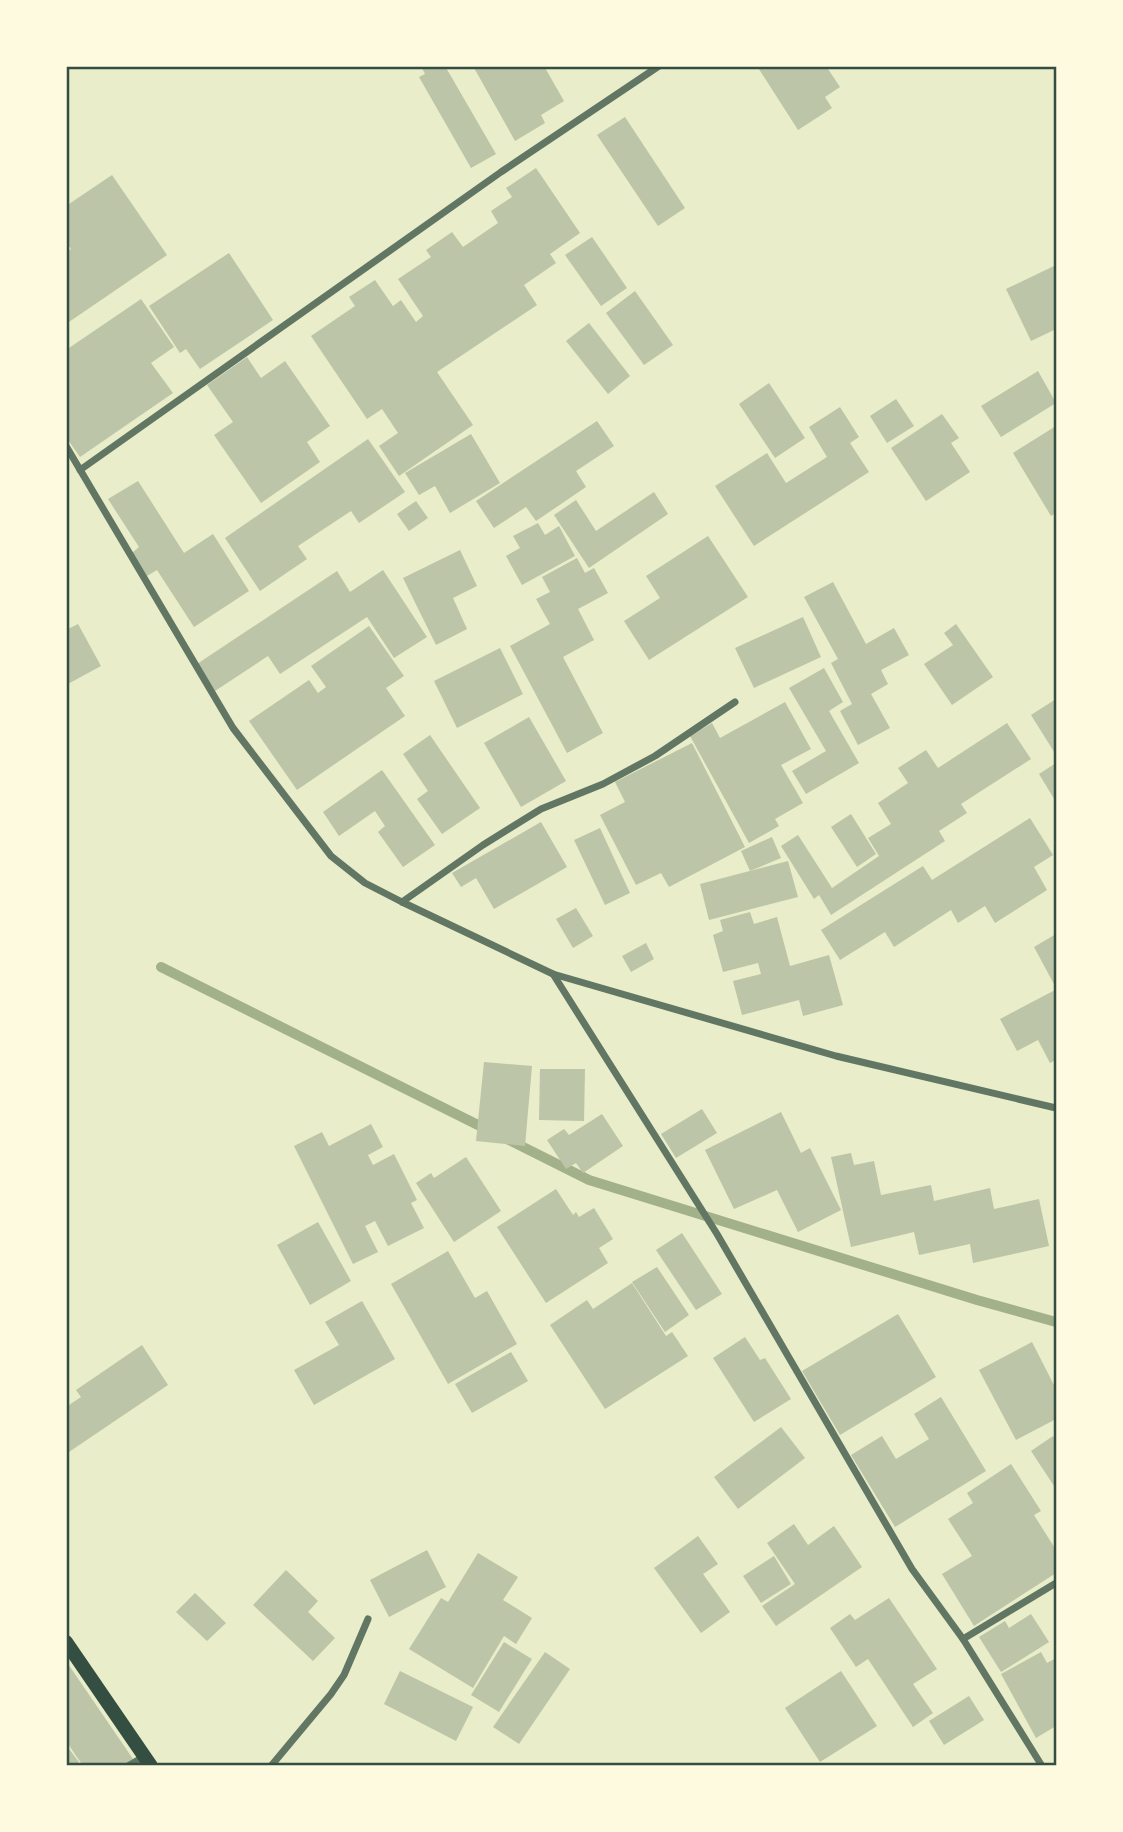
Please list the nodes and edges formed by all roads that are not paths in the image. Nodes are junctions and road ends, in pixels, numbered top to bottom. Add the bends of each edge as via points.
1 (659, 66) edge
2 (66, 446) edge
3 (80, 470) junction
4 (735, 702) dead end
5 (402, 902) junction
6 (554, 974) junction
7 (1056, 1108) edge
8 (1056, 1583) edge
9 (368, 1619) dead end
10 (963, 1639) junction
11 (66, 1642) edge
12 (148, 1761) edge
13 (128, 1766) edge
14 (271, 1766) edge
15 (1042, 1766) edge

1 - 3 street
2 - 3 street
3 - 5 street via 233,728 331,856 365,883
4 - 5 street via 655,757 541,809
5 - 6 street
6 - 7 street via 836,1056
6 - 10 street via 695,1197 912,1569
8 - 10 street
9 - 14 street via 331,1695
10 - 15 street
11 - 12 main road
12 - 13 street

